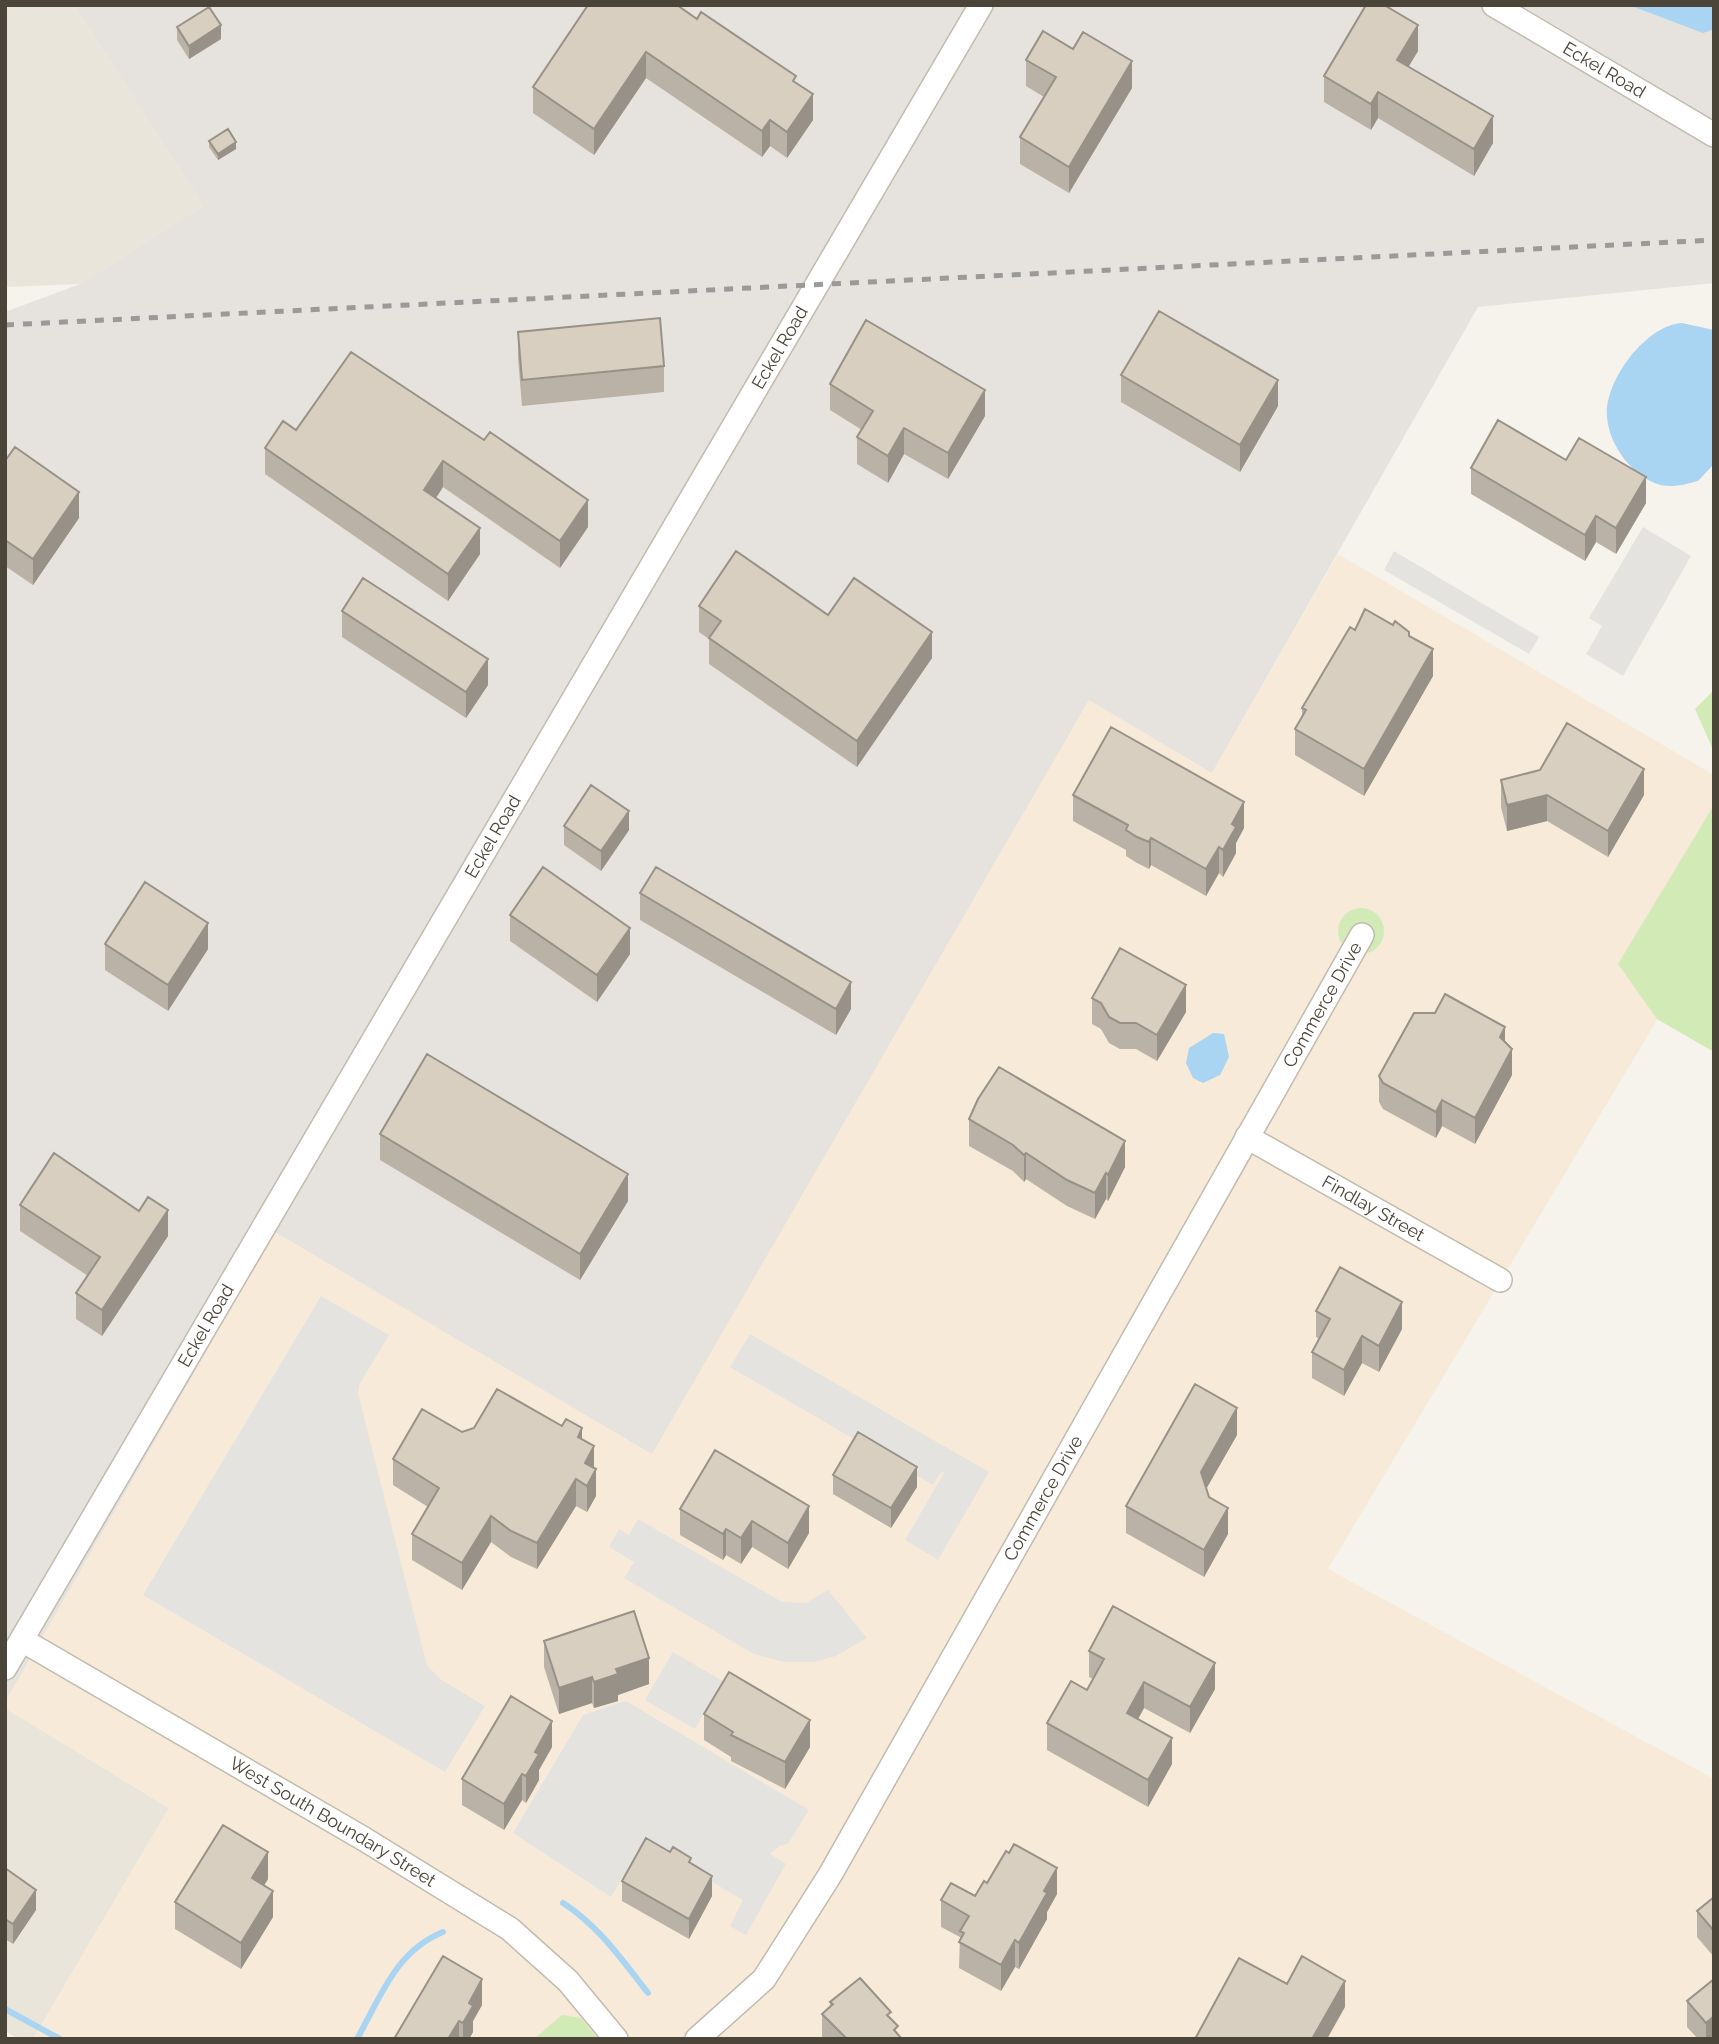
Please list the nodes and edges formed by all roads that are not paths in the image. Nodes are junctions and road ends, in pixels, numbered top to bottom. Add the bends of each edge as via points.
1 (981, 5) edge
2 (1494, 5) edge
3 (1714, 135) edge
4 (1362, 935) dead end
5 (1247, 1137) junction
6 (1500, 1280) dead end
7 (22, 1640) junction
8 (5, 1668) edge
9 (616, 2039) edge
10 (697, 2039) edge

1 - 7 street, Eckel Road
2 - 3 street, Eckel Road
4 - 5 street, Commerce Drive
5 - 6 street, Findlay Street
5 - 10 street, Commerce Drive via 835,1868 783,1953 741,2001
7 - 8 street, Eckel Road
7 - 9 street, West South Boundary Street via 473,1904 542,1956

